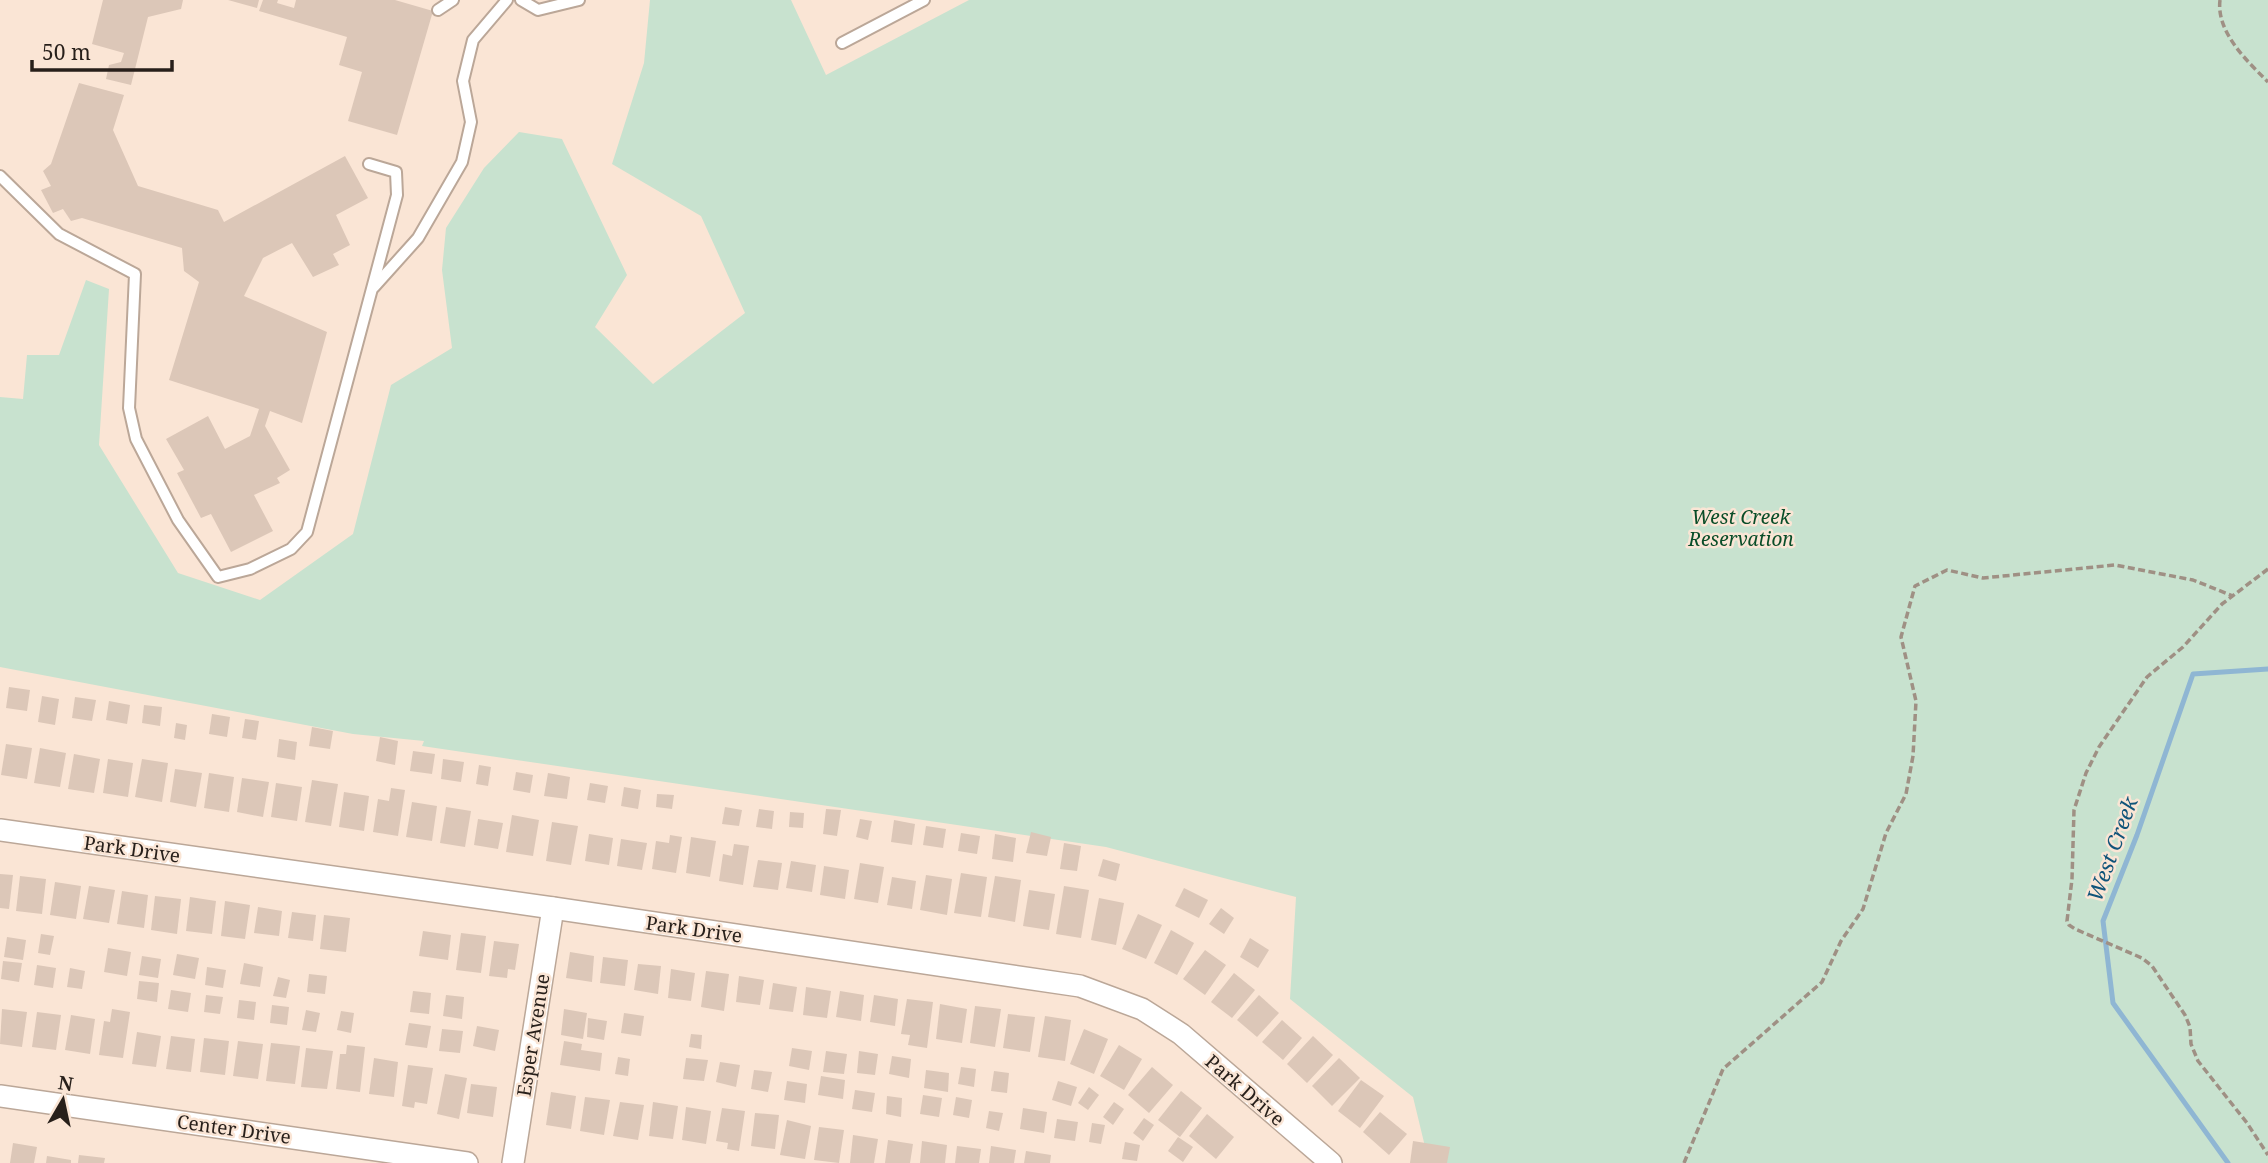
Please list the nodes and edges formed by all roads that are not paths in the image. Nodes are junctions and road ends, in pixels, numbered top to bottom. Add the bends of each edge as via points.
1 (453, 0) edge
2 (507, 0) edge
3 (521, 0) edge
4 (579, 0) edge
5 (924, 0) edge
6 (438, 10) dead end
7 (842, 43) dead end
8 (369, 164) dead end
9 (0, 176) edge
10 (372, 289) junction
11 (0, 830) edge
12 (553, 908) junction
13 (0, 1096) edge
14 (467, 1163) edge
15 (513, 1163) edge
16 (1331, 1163) edge

1 - 6 lane
2 - 10 lane via 473,40 463,82 471,122 462,162 418,238
3 - 4 lane via 538,10
5 - 7 lane
8 - 10 lane via 396,172 397,195
9 - 10 lane via 59,234 135,274 129,408 136,439 178,520 218,577 250,569 291,549 307,532
11 - 12 street, Park Drive
12 - 15 street, Esper Avenue
12 - 16 street, Park Drive via 1080,986 1142,1009 1181,1034
13 - 14 street, Center Drive

